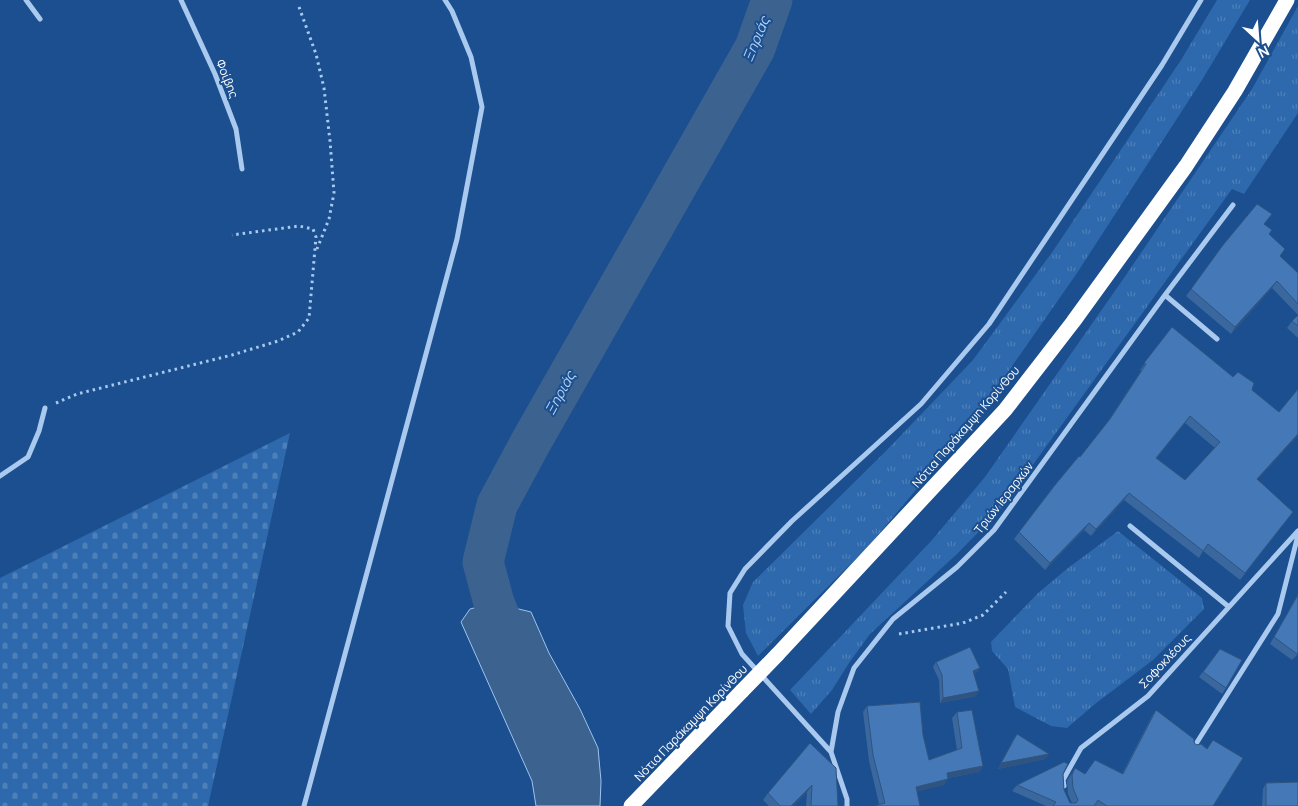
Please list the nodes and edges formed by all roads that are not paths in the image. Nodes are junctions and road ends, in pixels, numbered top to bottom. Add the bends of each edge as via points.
1 (26, 0) edge
2 (181, 0) edge
3 (446, 0) edge
4 (1201, 0) edge
5 (1287, 0) edge
6 (40, 19) dead end
7 (242, 169) dead end
8 (1233, 206) dead end
9 (1165, 295) junction
10 (1217, 339) dead end
11 (44, 408) road end
12 (0, 476) edge
13 (1130, 526) dead end
14 (1298, 533) edge
15 (1229, 607) junction
16 (1194, 747) edge
17 (831, 752) junction
18 (1064, 795) edge
19 (304, 806) edge
20 (631, 806) edge
21 (847, 806) edge

1 - 6 street
2 - 7 street, Φοίβης via 236,129
3 - 19 street via 471,57 482,106 457,240
4 - 17 street via 1162,65 988,324 921,404 786,528 745,569 730,593 728,626 742,654
5 - 20 highway, Νότια Παράκαμψη Κορίνθου, bridge via 1235,91 1186,166 1005,410
8 - 9 street, Τριών Ιεραρχών
9 - 10 street
9 - 17 street, Τριών Ιεραρχών via 994,530 957,567 893,619 854,668 838,712
11 - 12 street via 28,457
13 - 15 street
14 - 15 street, Σοφοκλέους
14 - 16 street via 1278,614
15 - 18 street, Σοφοκλέους via 1148,696 1081,748 1063,780
17 - 21 street, Τριών Ιεραρχών

